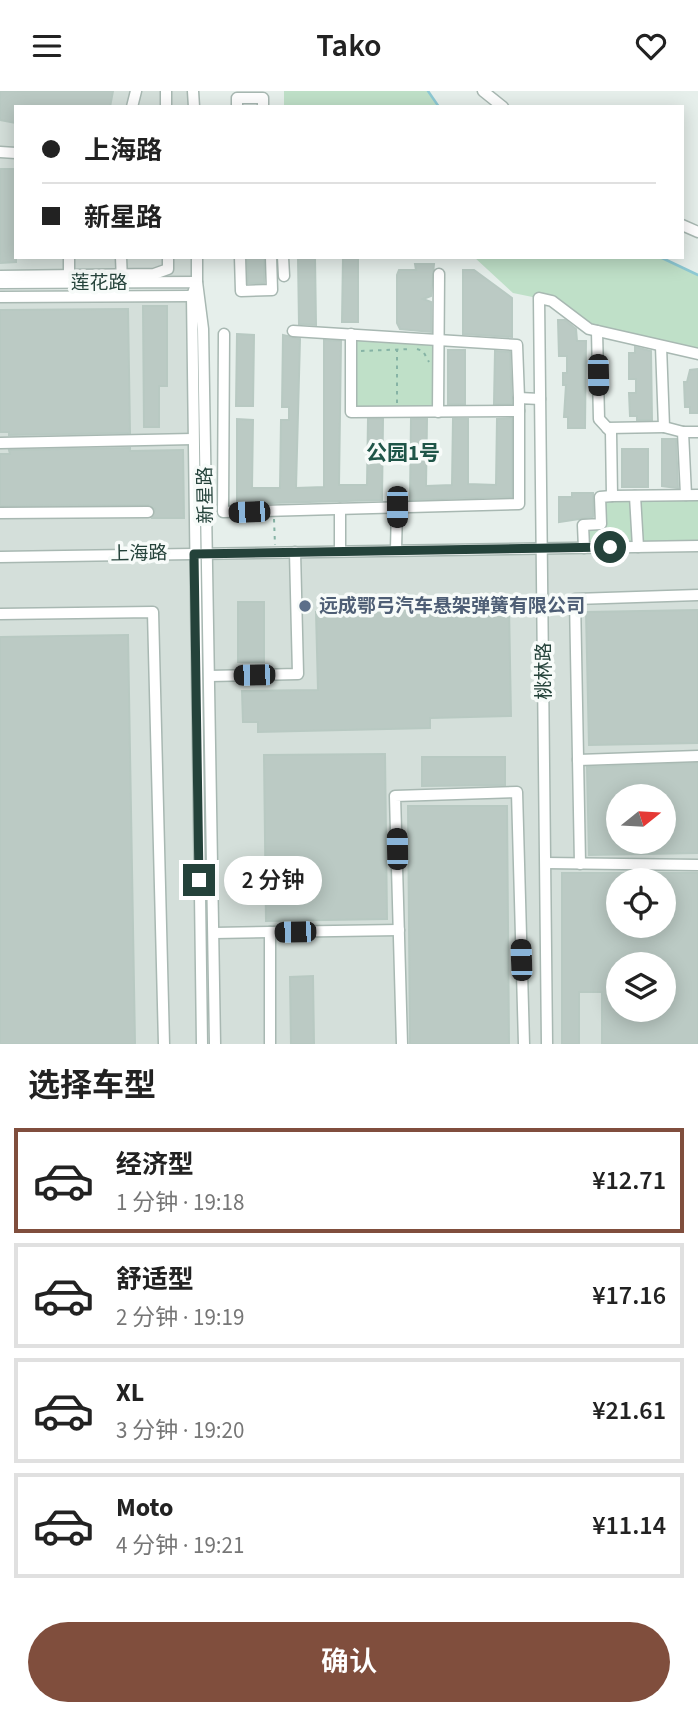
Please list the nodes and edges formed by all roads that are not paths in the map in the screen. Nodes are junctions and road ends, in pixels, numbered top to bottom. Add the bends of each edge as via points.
1 (484, 91) edge
2 (237, 105) edge
3 (263, 105) edge
4 (500, 105) edge
5 (69, 259) edge
6 (121, 259) edge
7 (168, 259) edge
8 (197, 259) edge
9 (240, 259) edge
10 (271, 259) edge
11 (283, 259) edge
12 (439, 274) dead end
13 (0, 276) edge
14 (284, 276) dead end
15 (69, 279) junction
16 (122, 279) junction
17 (197, 282) junction
18 (0, 283) edge
19 (192, 296) junction
20 (0, 297) edge
21 (293, 331) dead end
22 (597, 331) junction
23 (225, 334) dead end
24 (351, 334) junction
25 (439, 340) junction
26 (661, 346) junction
27 (698, 354) edge
28 (519, 398) junction
29 (540, 399) junction
30 (519, 411) junction
31 (438, 412) junction
32 (664, 427) junction
33 (607, 428) junction
34 (683, 432) junction
35 (698, 432) edge
36 (193, 439) junction
37 (0, 443) edge
38 (686, 495) junction
39 (698, 495) edge
40 (612, 496) junction
41 (635, 496) junction
42 (397, 507) junction
43 (340, 509) junction
44 (148, 512) dead end
45 (0, 513) edge
46 (698, 546) edge
47 (638, 547) junction
48 (543, 548) junction
49 (584, 548) junction
50 (396, 550) junction
51 (340, 551) junction
52 (295, 552) junction
53 (207, 553) junction
54 (194, 554) junction
55 (0, 557) edge
56 (698, 595) edge
57 (0, 614) edge
58 (209, 676) junction
59 (698, 756) edge
60 (578, 760) junction
61 (546, 863) junction
62 (580, 864) junction
63 (698, 865) edge
64 (399, 930) junction
65 (270, 932) junction
66 (214, 933) junction
67 (164, 1044) edge
68 (202, 1044) edge
69 (215, 1044) edge
70 (270, 1044) edge
71 (402, 1044) edge
72 (524, 1044) edge
73 (547, 1044) edge

1 - 4 street
2 - 3 street via 237,99 263,98
5 - 15 street
6 - 16 street
7 - 16 street via 168,269
8 - 17 street
9 - 10 street via 241,291 272,290
11 - 14 street
12 - 25 street
13 - 15 street
15 - 16 street, 莲花路
15 - 18 street, 莲花路
16 - 17 street, 莲花路
17 - 19 street
17 - 53 street, 新星路 via 203,329
19 - 20 street, 莲花路
19 - 36 street, 新星路
21 - 24 street
22 - 26 street
22 - 29 street, 桃林路 via 552,300 539,298
22 - 33 street via 599,419
23 - 43 street via 223,512
24 - 25 street
24 - 31 street via 351,412
25 - 28 street via 517,345
25 - 31 street
26 - 27 street
26 - 32 street
28 - 29 street
28 - 30 street
29 - 48 street, 桃林路
30 - 31 street
30 - 42 street via 519,504
32 - 33 street
32 - 34 street
33 - 40 street via 611,432
34 - 35 street
34 - 38 street
36 - 37 street
36 - 54 street, 新星路
38 - 39 street
38 - 41 street
40 - 41 street
40 - 49 street via 600,497 601,524 583,525
41 - 47 street
42 - 43 street
42 - 50 street
43 - 51 street
44 - 45 street
46 - 47 street, 上海路
47 - 49 street, 上海路
48 - 49 street, 上海路
48 - 50 street, 上海路
48 - 61 street, 桃林路
50 - 51 street, 上海路
51 - 52 street, 上海路
52 - 53 street, 上海路
52 - 58 street via 298,674
53 - 54 street, 上海路
53 - 58 street, 新星路
54 - 55 street, 上海路
54 - 68 street, 新星路
56 - 60 street via 575,599
57 - 67 street via 153,612
58 - 66 street, 新星路
59 - 60 street
60 - 62 street
61 - 62 street
61 - 73 street, 桃林路
62 - 63 street
64 - 65 street
64 - 71 street
64 - 72 street via 395,796 517,792
65 - 66 street
65 - 70 street
66 - 69 street, 新星路

